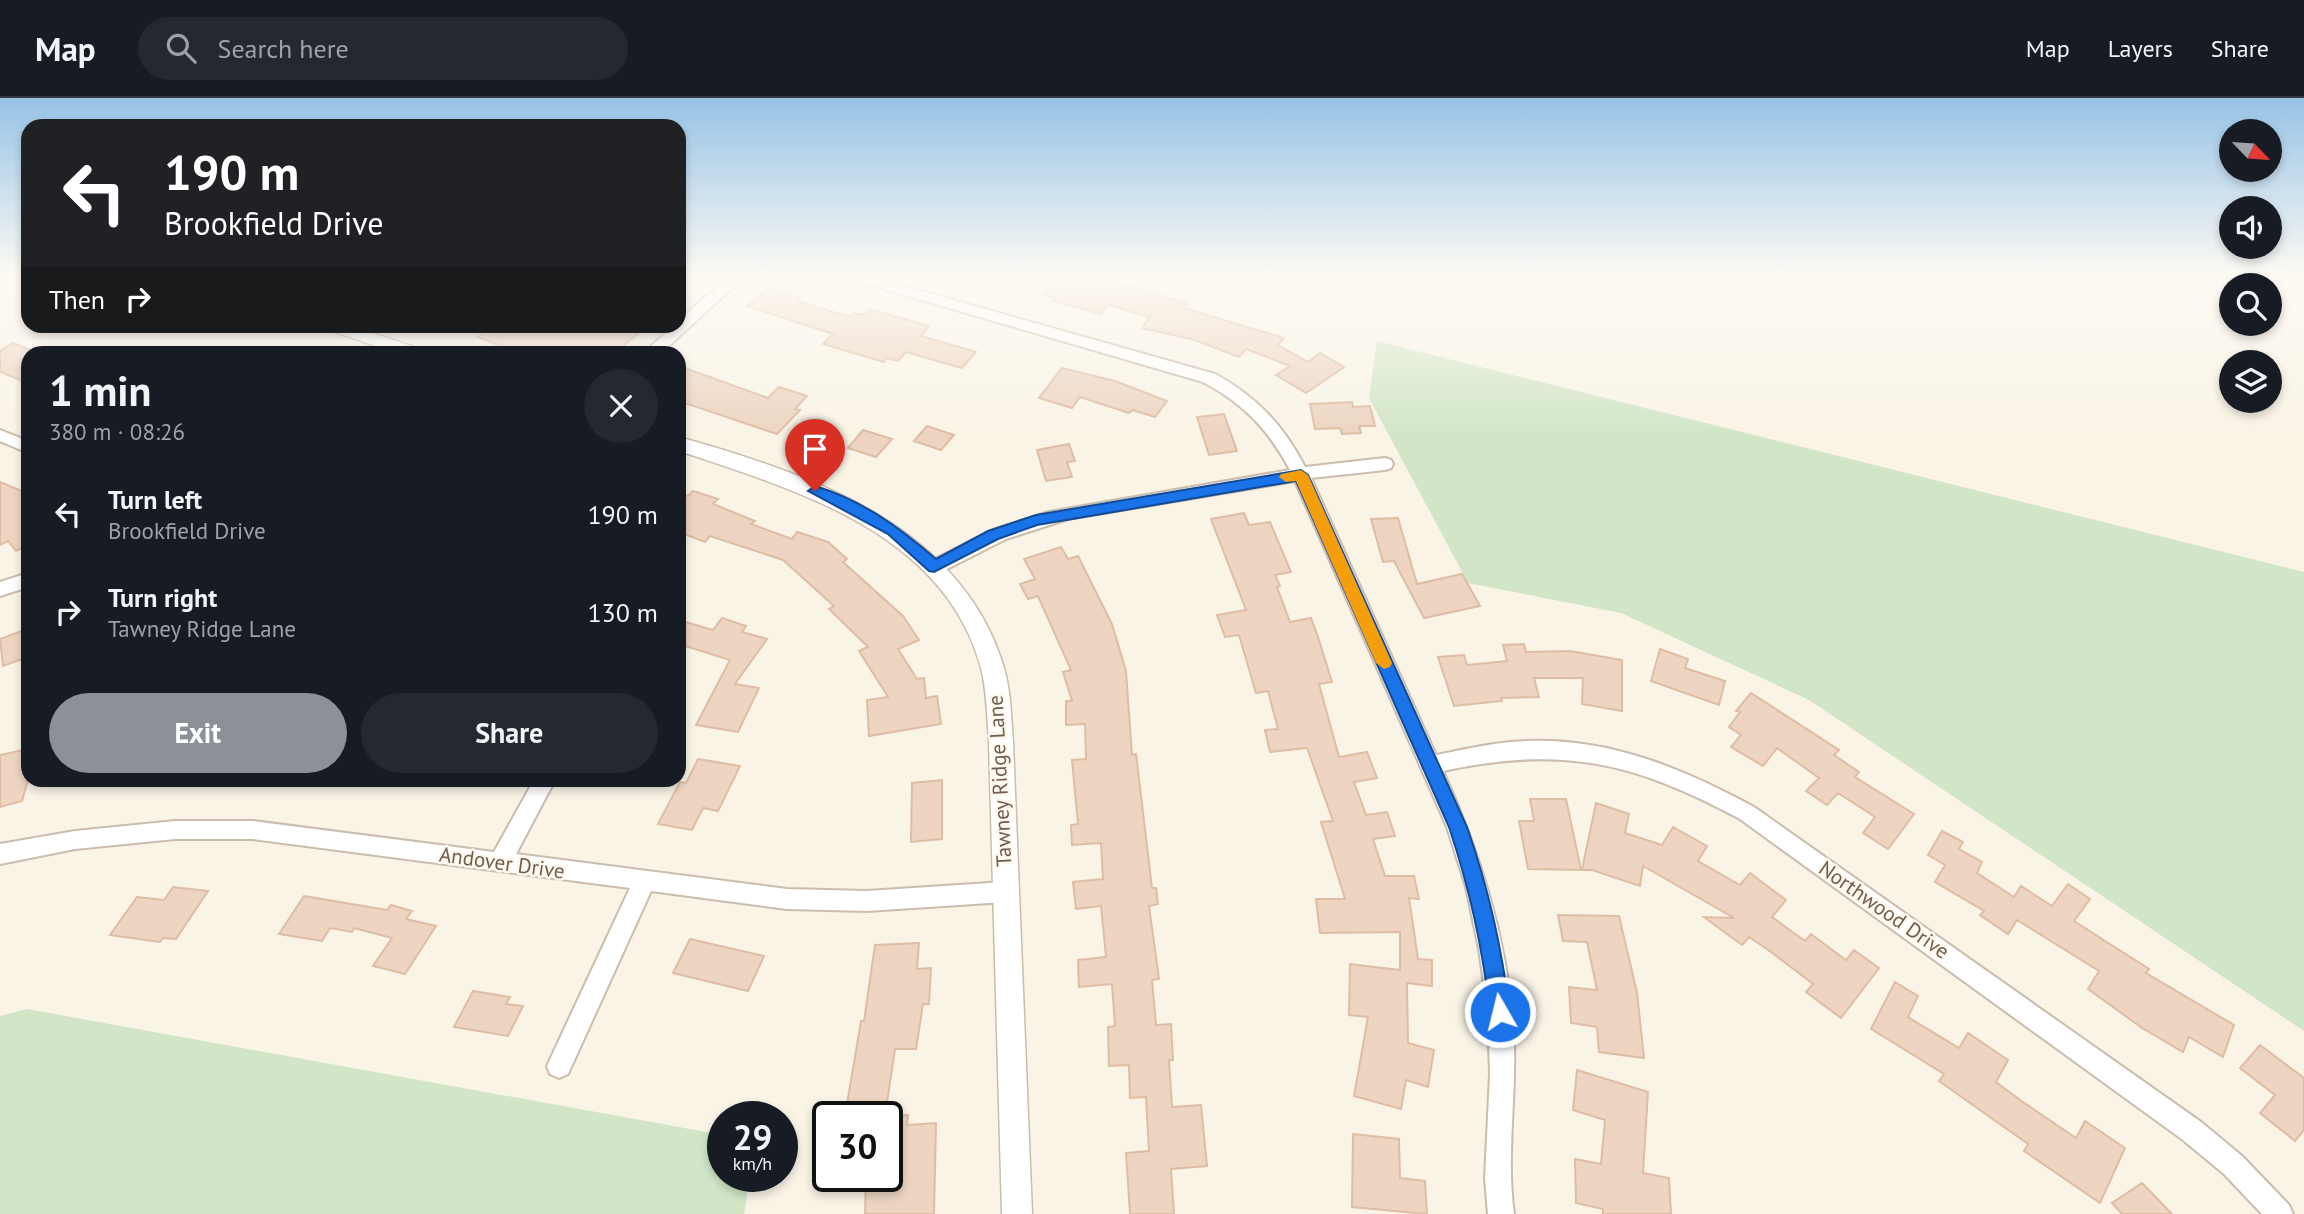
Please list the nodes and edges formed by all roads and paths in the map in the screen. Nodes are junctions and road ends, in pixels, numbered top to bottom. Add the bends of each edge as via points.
1 (1041, 329) edge
2 (356, 333) edge
3 (671, 333) edge
4 (394, 346) edge
5 (658, 346) edge
6 (0, 435) edge
7 (21, 444) edge
8 (686, 446) edge
9 (1385, 464) dead end
10 (1301, 475) junction
11 (934, 567) junction
12 (21, 582) edge
13 (0, 589) edge
14 (1429, 765) junction
15 (541, 787) edge
16 (0, 854) edge
17 (500, 862) junction
18 (644, 883) junction
19 (1005, 892) junction
20 (559, 1066) dead end
21 (1017, 1214) edge
22 (1501, 1214) edge
23 (2280, 1214) edge

1 - 10 street via 1209,378 1229,388 1265,415
2 - 4 street
3 - 5 street
6 - 7 street
8 - 11 street, Tawney Ridge Lane via 857,510 894,531
9 - 10 street
10 - 11 street via 1036,520 993,535
10 - 14 street
11 - 19 street, Tawney Ridge Lane via 974,620 994,677 1001,742
12 - 13 street
14 - 22 street via 1478,885 1492,952 1500,1012 1502,1075 1496,1163
14 - 23 street, Northwood Drive via 1505,751 1572,750 1635,763 1706,790 1748,813 2192,1130
15 - 17 street
16 - 17 street, Andover Drive via 75,840 175,830 253,830
17 - 18 street, Andover Drive
18 - 19 street, Andover Drive via 800,900 867,901
18 - 20 street
19 - 21 street, Tawney Ridge Lane

